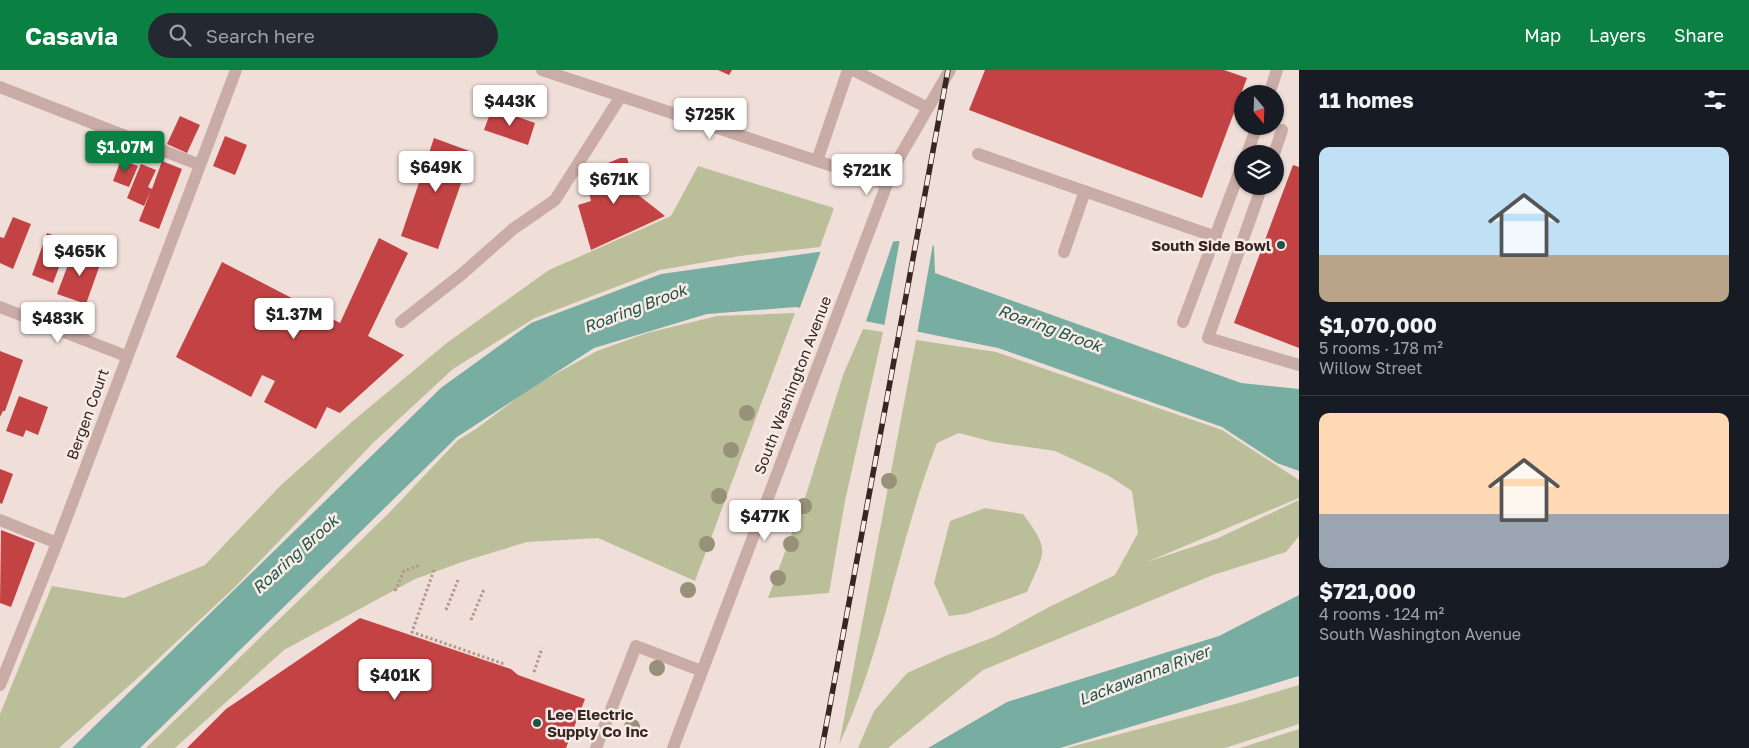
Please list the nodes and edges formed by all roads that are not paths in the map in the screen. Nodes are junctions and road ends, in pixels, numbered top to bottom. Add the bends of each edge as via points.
1 (236, 70) edge
2 (542, 70) edge
3 (848, 70) edge
4 (853, 70) edge
5 (950, 70) edge
6 (1277, 70) edge
7 (1272, 85) edge
8 (0, 87) edge
9 (621, 96) junction
10 (928, 108) junction
11 (978, 154) dead end
12 (817, 161) junction
13 (200, 166) junction
14 (887, 184) junction
15 (1234, 187) edge
16 (1085, 191) junction
17 (1259, 195) edge
18 (1216, 237) junction
19 (1064, 252) dead end
20 (0, 307) edge
21 (401, 322) dead end
22 (1183, 322) dead end
23 (126, 356) junction
24 (1299, 365) edge
25 (0, 520) edge
26 (56, 543) junction
27 (702, 671) junction
28 (0, 685) edge
29 (596, 748) edge
30 (673, 748) edge

1 - 13 street, Bergen Court
2 - 9 street
3 - 12 street
4 - 10 street
5 - 10 street, South Washington Avenue
6 - 7 street
8 - 13 street
9 - 12 street
9 - 21 street via 554,200 513,228
10 - 14 street, South Washington Avenue
11 - 16 street
12 - 14 street
13 - 23 street, Bergen Court
14 - 27 street, South Washington Avenue
15 - 18 street
16 - 18 street
16 - 19 street
17 - 24 street via 1208,338
18 - 22 street
20 - 23 street
23 - 26 street, Bergen Court
25 - 26 street
26 - 28 street, Bergen Court
27 - 29 street via 636,646
27 - 30 street, South Washington Avenue

